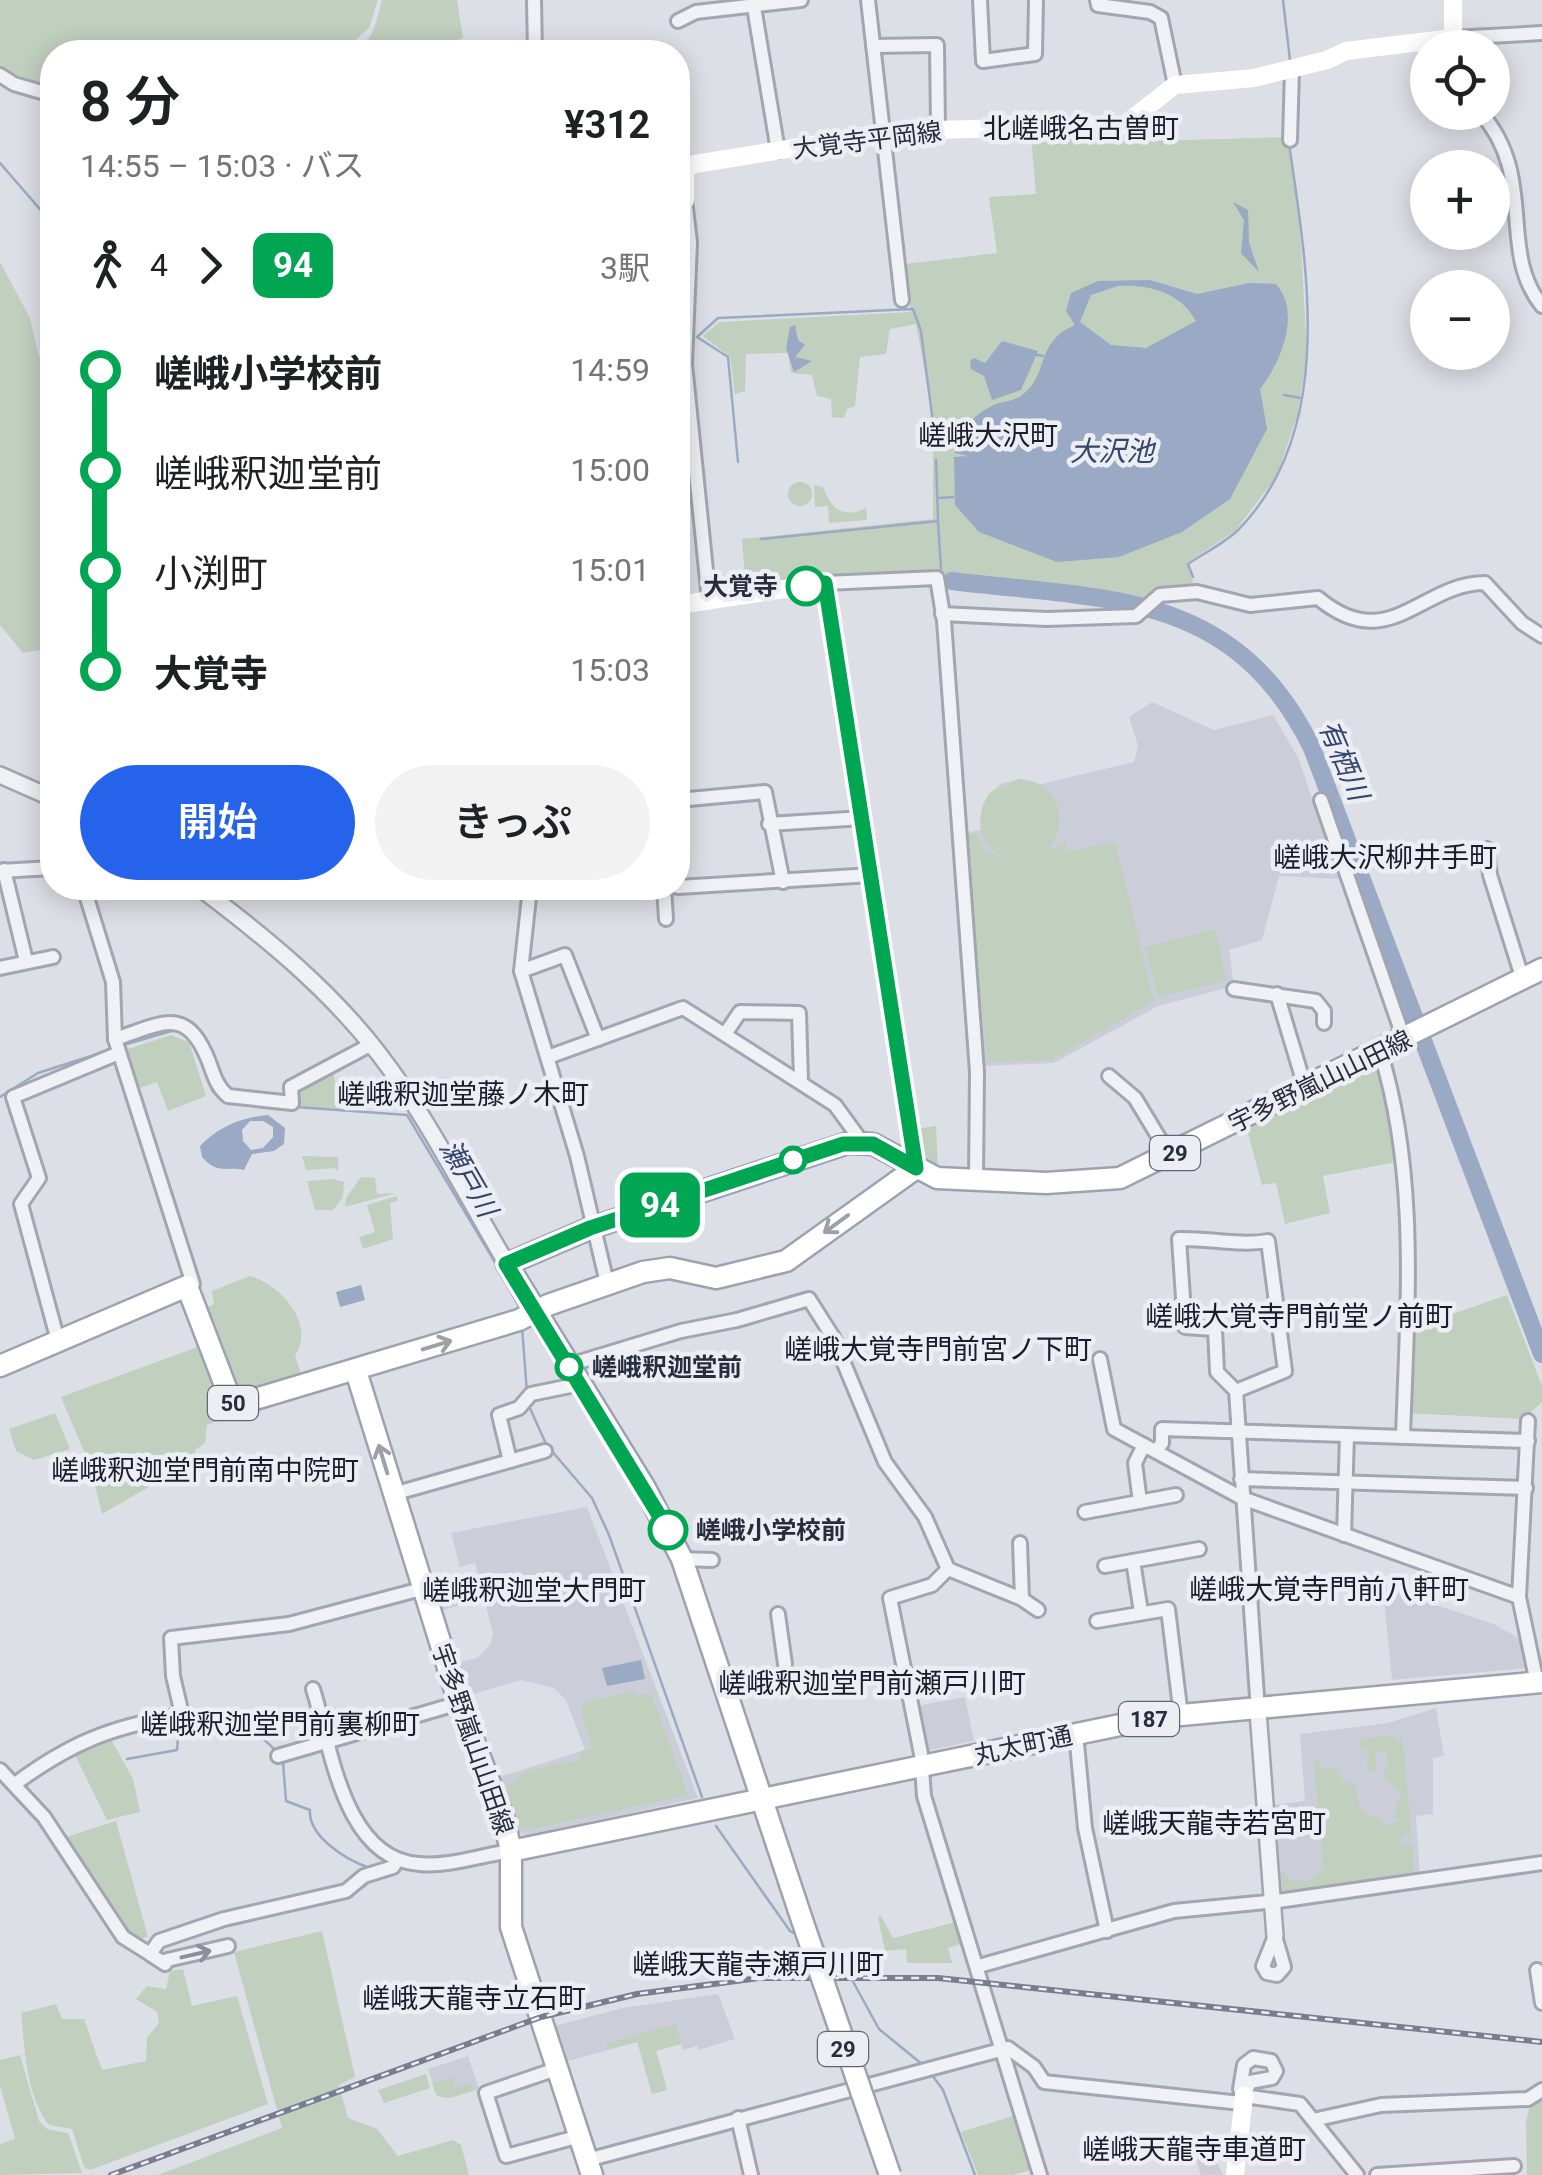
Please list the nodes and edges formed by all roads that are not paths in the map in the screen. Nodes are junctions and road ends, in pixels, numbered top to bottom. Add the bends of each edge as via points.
1 (534, 0) edge
2 (801, 0) edge
3 (868, 0) edge
4 (980, 0) edge
5 (1036, 0) edge
6 (1096, 0) edge
7 (1453, 0) edge
8 (724, 4) edge
9 (754, 7) junction
10 (678, 21) dead end
11 (1452, 30) edge
12 (1542, 33) edge
13 (1510, 37) edge
14 (535, 40) edge
15 (873, 46) junction
16 (1410, 46) edge
17 (1292, 70) junction
18 (0, 75) edge
19 (1174, 86) junction
20 (40, 92) edge
21 (938, 129) junction
22 (1491, 130) edge
23 (883, 132) junction
24 (1290, 140) dead end
25 (778, 151) junction
26 (690, 165) edge
27 (902, 300) dead end
28 (1542, 306) edge
29 (690, 413) edge
30 (825, 583) junction
31 (709, 600) junction
32 (690, 602) edge
33 (942, 614) junction
34 (1542, 636) edge
35 (0, 776) edge
36 (40, 793) edge
37 (690, 799) edge
38 (1320, 800) dead end
39 (864, 818) junction
40 (768, 824) junction
41 (1487, 849) dead end
42 (40, 868) edge
43 (2, 870) edge
44 (872, 875) junction
45 (784, 882) junction
46 (690, 886) edge
47 (88, 900) edge
48 (216, 900) edge
49 (529, 900) edge
50 (665, 900) edge
51 (666, 919) dead end
52 (52, 957) dead end
53 (26, 961) junction
54 (0, 968) edge
55 (521, 970) junction
56 (1542, 970) edge
57 (1523, 980) junction
58 (1234, 989) dead end
59 (1277, 994) junction
60 (1324, 1023) dead end
61 (725, 1034) junction
62 (1414, 1034) junction
63 (598, 1039) junction
64 (370, 1045) junction
65 (117, 1046) junction
66 (1380, 1051) junction
67 (548, 1057) junction
68 (1109, 1076) dead end
69 (801, 1080) junction
70 (1305, 1087) junction
71 (6, 1099) edge
72 (862, 1142) junction
73 (1170, 1156) junction
74 (916, 1168) junction
75 (976, 1179) junction
76 (590, 1228) junction
77 (506, 1264) junction
78 (607, 1283) junction
79 (186, 1286) junction
80 (527, 1316) junction
81 (58, 1341) junction
82 (1100, 1359) dead end
83 (0, 1366) edge
84 (568, 1366) junction
85 (356, 1370) junction
86 (580, 1384) junction
87 (1236, 1391) junction
88 (1528, 1421) dead end
89 (1238, 1432) junction
90 (1347, 1435) junction
91 (1403, 1437) junction
92 (1528, 1441) junction
93 (1150, 1448) junction
94 (546, 1451) dead end
95 (510, 1461) junction
96 (1241, 1479) junction
97 (1345, 1482) junction
98 (1526, 1488) junction
99 (393, 1494) junction
100 (1176, 1495) dead end
101 (1242, 1498) junction
102 (1140, 1502) junction
103 (1085, 1512) dead end
104 (1344, 1535) junction
105 (1020, 1543) dead end
106 (1200, 1548) dead end
107 (682, 1559) junction
108 (712, 1560) dead end
109 (1132, 1561) junction
110 (1105, 1566) dead end
111 (948, 1569) junction
112 (422, 1589) junction
113 (1519, 1597) junction
114 (1022, 1599) junction
115 (1038, 1610) dead end
116 (1142, 1612) junction
117 (778, 1614) dead end
118 (1096, 1621) dead end
119 (785, 1664) dead end
120 (1539, 1682) edge
121 (314, 1689) dead end
122 (458, 1703) junction
123 (1258, 1711) junction
124 (1181, 1716) junction
125 (1076, 1733) junction
126 (329, 1741) junction
127 (278, 1756) dead end
128 (922, 1766) junction
129 (6, 1780) edge
130 (763, 1800) junction
131 (511, 1851) junction
132 (397, 1860) junction
133 (1542, 1863) edge
134 (1272, 1902) junction
135 (1107, 1931) junction
136 (1275, 1936) dead end
137 (228, 1946) dead end
138 (159, 1960) junction
139 (979, 1966) junction
140 (1537, 1970) dead end
141 (1542, 2003) edge
142 (833, 2014) dead end
143 (1001, 2049) junction
144 (559, 2068) junction
145 (857, 2088) junction
146 (1542, 2090) edge
147 (1242, 2100) junction
148 (738, 2118) junction
149 (1313, 2120) junction
150 (580, 2136) junction
151 (1514, 2166) dead end
152 (590, 2167) edge
153 (1478, 2172) edge
154 (751, 2175) edge
155 (888, 2175) edge
156 (899, 2175) edge
157 (1040, 2175) edge
158 (1235, 2175) edge
159 (1357, 2175) edge
160 (1377, 2175) edge

1 - 14 street
2 - 9 street
3 - 15 street
4 - 5 street via 983,61 1035,54
6 - 19 street via 1161,18
7 - 11 main road
8 - 9 street
8 - 10 street
9 - 25 street
12 - 13 street
15 - 21 street via 937,46
15 - 23 street
16 - 17 main road, 大覚寺平岡線 via 1346,51
17 - 19 main road, 大覚寺平岡線
17 - 24 street
18 - 20 street
19 - 21 main road, 大覚寺平岡線 via 1124,124
21 - 23 main road, 大覚寺平岡線
22 - 28 street via 1509,158 1524,273
23 - 25 main road, 大覚寺平岡線
23 - 27 street
25 - 26 main road, 大覚寺平岡線
29 - 31 street
30 - 31 main road
30 - 33 street via 937,578
30 - 39 main road
31 - 32 main road
33 - 34 street via 1046,619 1147,608 1160,596 1197,592 1250,605 1312,597 1353,622 1367,622 1485,583
33 - 75 street via 977,1072
35 - 36 street
37 - 40 street via 765,792
38 - 62 street
39 - 40 street
39 - 44 main road
40 - 45 street
41 - 57 street
42 - 43 street
43 - 53 street
44 - 45 street
44 - 74 main road
45 - 46 street
47 - 65 street via 113,982
48 - 64 street via 296,962
49 - 55 street
50 - 51 street
52 - 53 street
53 - 54 street
55 - 63 street via 566,955
55 - 67 street
56 - 57 main road, 宇多野嵐山山田線 / 29
57 - 62 main road, 宇多野嵐山山田線 / 29
58 - 59 street
59 - 60 street via 1316,1001
59 - 70 street
61 - 63 street via 683,1008
61 - 69 street
61 - 69 street via 740,1012 799,1013
62 - 66 main road, 宇多野嵐山山田線 / 29
63 - 67 street
64 - 65 street via 291,1088 292,1103 224,1093 198,1035 179,1023 166,1022
64 - 77 street via 427,1124
65 - 71 street
65 - 79 street via 193,1283
66 - 70 main road, 宇多野嵐山山田線 / 29
66 - 91 street via 1395,1101 1409,1239
67 - 76 street
68 - 73 street via 1135,1098
69 - 72 street via 836,1105
70 - 73 main road, 宇多野嵐山山田線 / 29
71 - 81 street via 39,1178 21,1204
72 - 74 main road, 宇多野嵐山山田線 / 29
72 - 76 main road
73 - 75 main road, 宇多野嵐山山田線 / 29 via 1101,1182
74 - 75 main road, 宇多野嵐山山田線 / 29 via 937,1178
74 -> 78 main road via 786,1261 716,1278 670,1268
76 - 77 main road
76 - 78 street
77 - 80 main road, 29
78 - 80 main road
79 - 81 main road
79 - 85 main road, 50 via 233,1403
80 - 84 main road, 29
85 -> 80 main road
81 - 83 main road
82 - 93 street via 1114,1428
84 - 86 main road, 29
84 - 111 street via 809,1298 833,1337 884,1462 925,1517
99 -> 85 main road, 宇多野嵐山山田線
86 - 95 street via 528,1398 499,1415
86 - 107 main road, 29
87 - 87 street via 1218,1372 1215,1329 1186,1328 1179,1240 1268,1241 1285,1370
87 - 89 street
88 - 92 street
89 - 90 street
89 - 93 street via 1162,1429 1162,1443
89 - 96 street
90 - 91 street
90 - 97 street
91 - 92 street
92 - 98 street
93 - 101 street
93 - 102 street via 1135,1463
94 - 95 street
95 - 99 street
96 - 97 street
96 - 101 street
97 - 98 street
97 - 104 street
98 - 113 street
99 - 112 main road, 宇多野嵐山山田線
100 - 102 street
101 - 104 street
101 - 123 street
102 - 103 street
104 - 113 street
105 - 114 street
106 - 109 street
107 - 108 street
107 - 130 main road, 29
109 - 110 street
109 - 116 street
111 - 114 street
111 - 128 street via 932,1585 890,1598
112 - 122 main road, 宇多野嵐山山田線
112 - 129 street via 289,1624 171,1638 181,1710 176,1716 116,1726
113 - 120 street
114 - 115 street
116 - 118 street
116 - 124 street via 1168,1610
117 - 119 street
120 - 123 main road, 丸太町通 / 187
121 - 126 street
122 - 126 street
122 - 131 main road, 宇多野嵐山山田線
123 - 124 main road, 丸太町通 / 187
123 - 134 street
124 - 125 main road, 丸太町通 / 187
125 - 128 main road, 丸太町通 / 187
125 - 135 street via 1084,1828
126 - 127 street
126 - 132 street via 346,1800 365,1835
128 - 130 main road, 丸太町通 / 187
128 - 139 street via 924,1796
129 - 138 street via 44,1816 123,1937
130 - 131 main road, 丸太町通 / 187
130 - 155 main road, 29, bridge
131 - 132 street via 435,1865
131 - 144 main road, 宇多野嵐山山田線 via 511,1927
132 - 138 street via 346,1891 159,1941
133 - 134 street
134 - 135 street via 1174,1910
134 - 136 street
135 - 139 street
138 -> 137 street
139 - 143 street
140 - 141 street
142 - 145 street
143 - 145 street
143 - 147 street via 1034,2067 1044,2082
143 - 157 street
144 - 150 main road, 宇多野嵐山山田線
144 - 150 street via 486,2093 506,2156
145 - 148 street
145 - 155 street
145 - 156 street
146 - 149 street via 1528,2099 1380,2105
147 - 149 street via 1294,2100
147 - 158 main road
148 - 152 street
148 - 154 street
149 - 159 street
150 - 152 main road, 宇多野嵐山山田線
151 - 153 street
153 - 160 street

